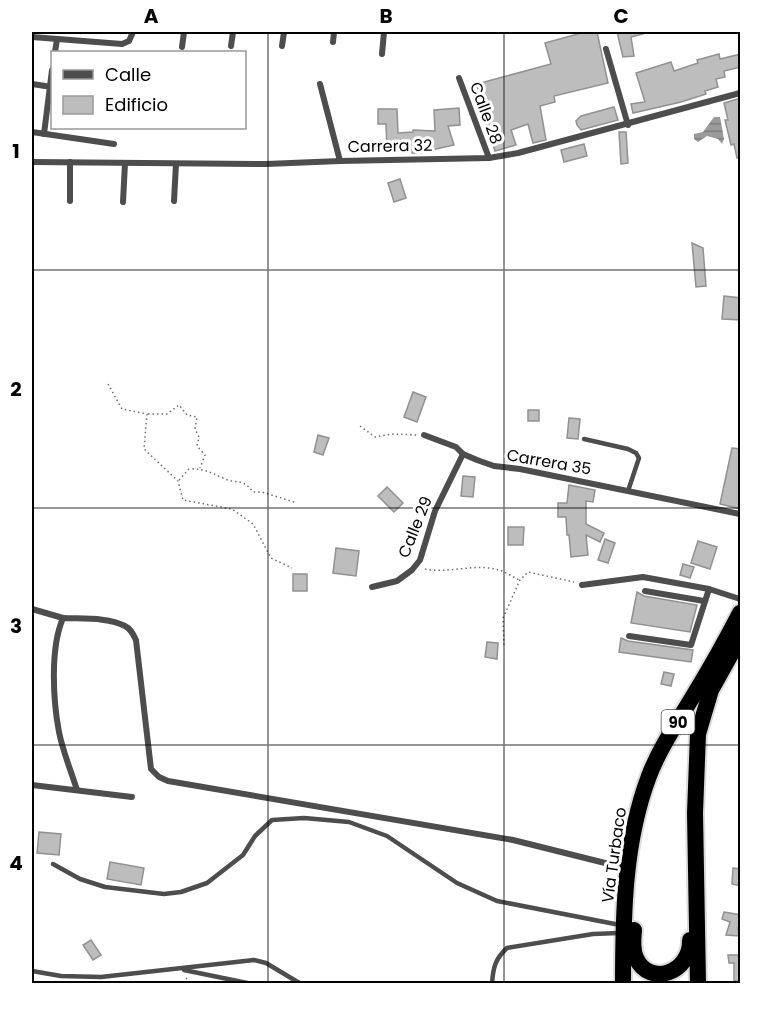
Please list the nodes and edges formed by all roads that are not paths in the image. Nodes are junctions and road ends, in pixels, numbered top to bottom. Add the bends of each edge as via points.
1 (133, 32) edge
2 (184, 32) edge
3 (233, 32) edge
4 (284, 32) edge
5 (334, 32) edge
6 (384, 32) edge
7 (32, 37) edge
8 (57, 39) junction
9 (333, 42) dead end
10 (231, 46) dead end
11 (282, 46) dead end
12 (182, 47) dead end
13 (606, 49) dead end
14 (55, 51) edge
15 (381, 54) dead end
16 (459, 78) dead end
17 (32, 84) edge
18 (320, 84) dead end
19 (51, 87) edge
20 (741, 93) edge
21 (628, 125) junction
22 (32, 132) edge
23 (44, 134) junction
24 (114, 144) dead end
25 (489, 158) junction
26 (339, 160) junction
27 (32, 162) edge
28 (70, 162) junction
29 (124, 163) junction
30 (176, 164) junction
31 (70, 201) dead end
32 (174, 201) dead end
33 (123, 202) dead end
34 (424, 435) road end
35 (584, 439) dead end
36 (463, 454) junction
37 (628, 491) junction
38 (741, 514) edge
39 (582, 585) road end
40 (372, 587) dead end
41 (709, 589) junction
42 (645, 591) dead end
43 (741, 599) edge
44 (704, 602) junction
45 (32, 609) edge
46 (741, 613) edge
47 (63, 618) junction
48 (629, 636) dead end
49 (741, 638) edge
50 (32, 786) edge
51 (77, 790) junction
52 (132, 797) dead end
53 (695, 813) junction
54 (632, 838) junction
55 (53, 864) dead end
56 (629, 869) junction
57 (623, 929) junction
58 (178, 969) junction
59 (32, 971) edge
60 (252, 984) edge
61 (301, 984) edge
62 (492, 984) edge
63 (623, 984) edge
64 (698, 984) edge

1 - 8 street via 129,41 122,44
2 - 12 street
3 - 10 street
4 - 11 street
5 - 9 street
6 - 15 street
7 - 8 street
8 - 14 street
13 - 21 street
16 - 25 street, Calle 28
17 - 19 street
18 - 26 street
19 - 23 street
20 - 21 street, Carrera 32
21 - 25 street, Carrera 32
22 - 23 street
23 - 24 street
25 - 26 street, Carrera 32
26 - 30 street, Carrera 32
27 - 28 street, Carrera 32
28 - 29 street, Carrera 32
28 - 31 street
29 - 30 street, Carrera 32
29 - 33 street
30 - 32 street
34 - 36 street, Carrera 35 via 456,447
35 - 37 lane via 636,453 639,458
36 - 37 street, Carrera 35 via 494,466
36 - 40 street, Calle 29 via 435,511 420,560 397,581
37 - 38 street, Carrera 35
39 - 41 street via 643,576
41 - 43 street
41 - 44 street
42 - 44 street
44 - 48 street via 691,645
45 - 47 street
46 - 54 highway, Vía Turbaco / 90 via 665,744 638,808
47 - 51 street via 57,639 55,699 59,734
47 - 56 street via 105,621 131,630 136,640 151,769 168,781 513,840
49 - 53 highway, 90 via 711,690 703,714 698,734
50 - 51 street
51 - 52 street
53 - 54 highway via 686,826 689,954 675,970 663,974 641,965 633,947 637,860
53 - 64 highway, 90
54 - 56 highway, Vía Turbaco / 90
55 - 57 lane via 105,887 164,894 181,892 207,883 243,855 272,820 349,822 387,836 457,883 497,901
56 - 57 highway, Vía Turbaco / 90
57 - 62 lane via 507,948 493,968
57 - 63 highway, Vía Turbaco / 90
58 - 59 lane via 101,977
58 - 60 lane
58 - 61 lane via 254,960

